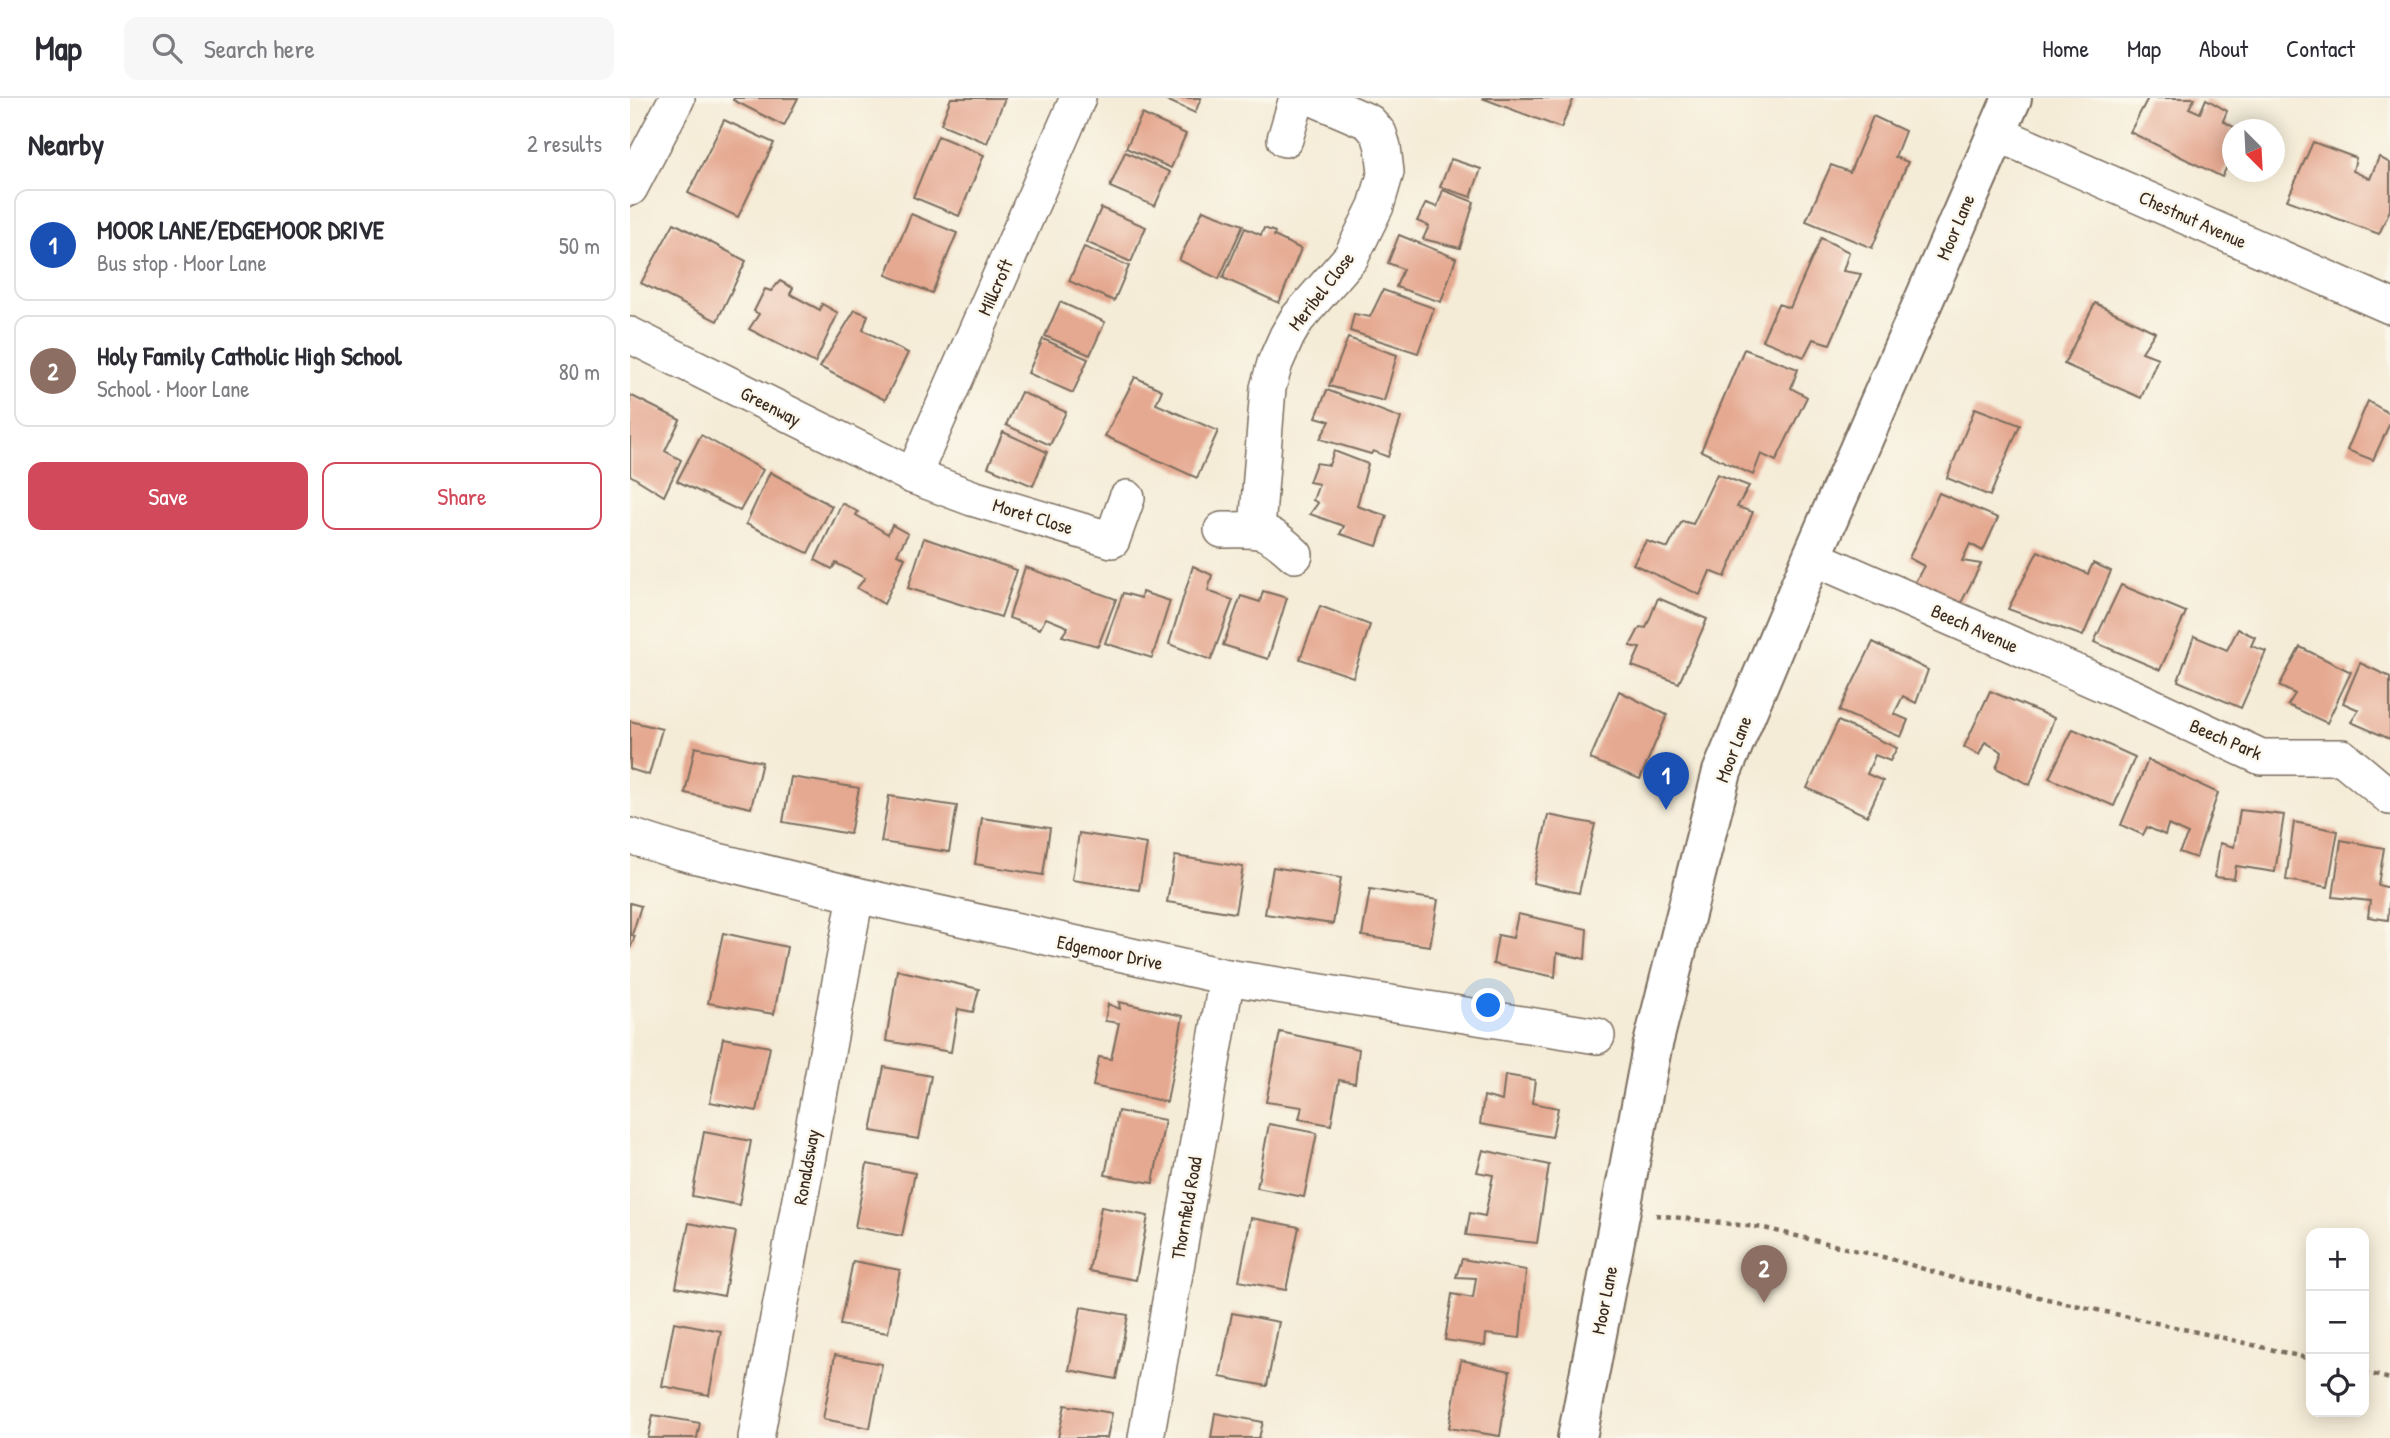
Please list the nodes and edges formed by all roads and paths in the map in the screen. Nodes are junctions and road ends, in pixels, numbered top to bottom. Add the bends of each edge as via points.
1 (677, 98) edge
2 (1078, 98) edge
3 (1297, 98) edge
4 (1313, 98) edge
5 (2012, 98) edge
6 (1996, 133) junction
7 (1285, 139) dead end
8 (630, 188) edge
9 (2390, 306) edge
10 (630, 335) edge
11 (913, 476) junction
12 (1128, 498) dead end
13 (1257, 529) junction
14 (1222, 530) dead end
15 (1295, 555) dead end
16 (1812, 557) junction
17 (2137, 699) joint
18 (2390, 797) edge
19 (630, 836) edge
20 (856, 895) junction
21 (1227, 977) junction
22 (1597, 1036) dead end
23 (1620, 1210) junction
24 (2306, 1358) edge
25 (2369, 1373) edge
26 (2390, 1379) edge
27 (756, 1438) edge
28 (1146, 1438) edge
29 (1577, 1438) edge

1 - 8 street
2 - 11 street, Millcroft
3 - 7 street
4 - 13 street, Meribel Close via 1369,122 1381,141 1386,172 1376,206 1351,257 1297,319 1275,363 1268,388
5 - 6 highway, Moor Lane
6 - 9 street, Chestnut Avenue
6 - 16 highway, Moor Lane
10 - 11 street, Greenway
11 - 12 street, Moret Close via 1112,540
13 - 14 street
13 - 15 street via 1278,539
16 - 17 street, Beech Avenue
16 - 23 highway, Moor Lane via 1722,772 1652,1048
17 - 18 street, Beech Park via 2260,757 2342,757
19 - 20 street, Edgemoor Drive
20 - 21 street, Edgemoor Drive
20 - 27 street, Ronaldsway
21 - 22 street, Edgemoor Drive
21 - 28 street, Thornfield Road
23 - 24 path via 1765,1228 1957,1279
23 - 29 highway, Moor Lane
25 - 26 path

